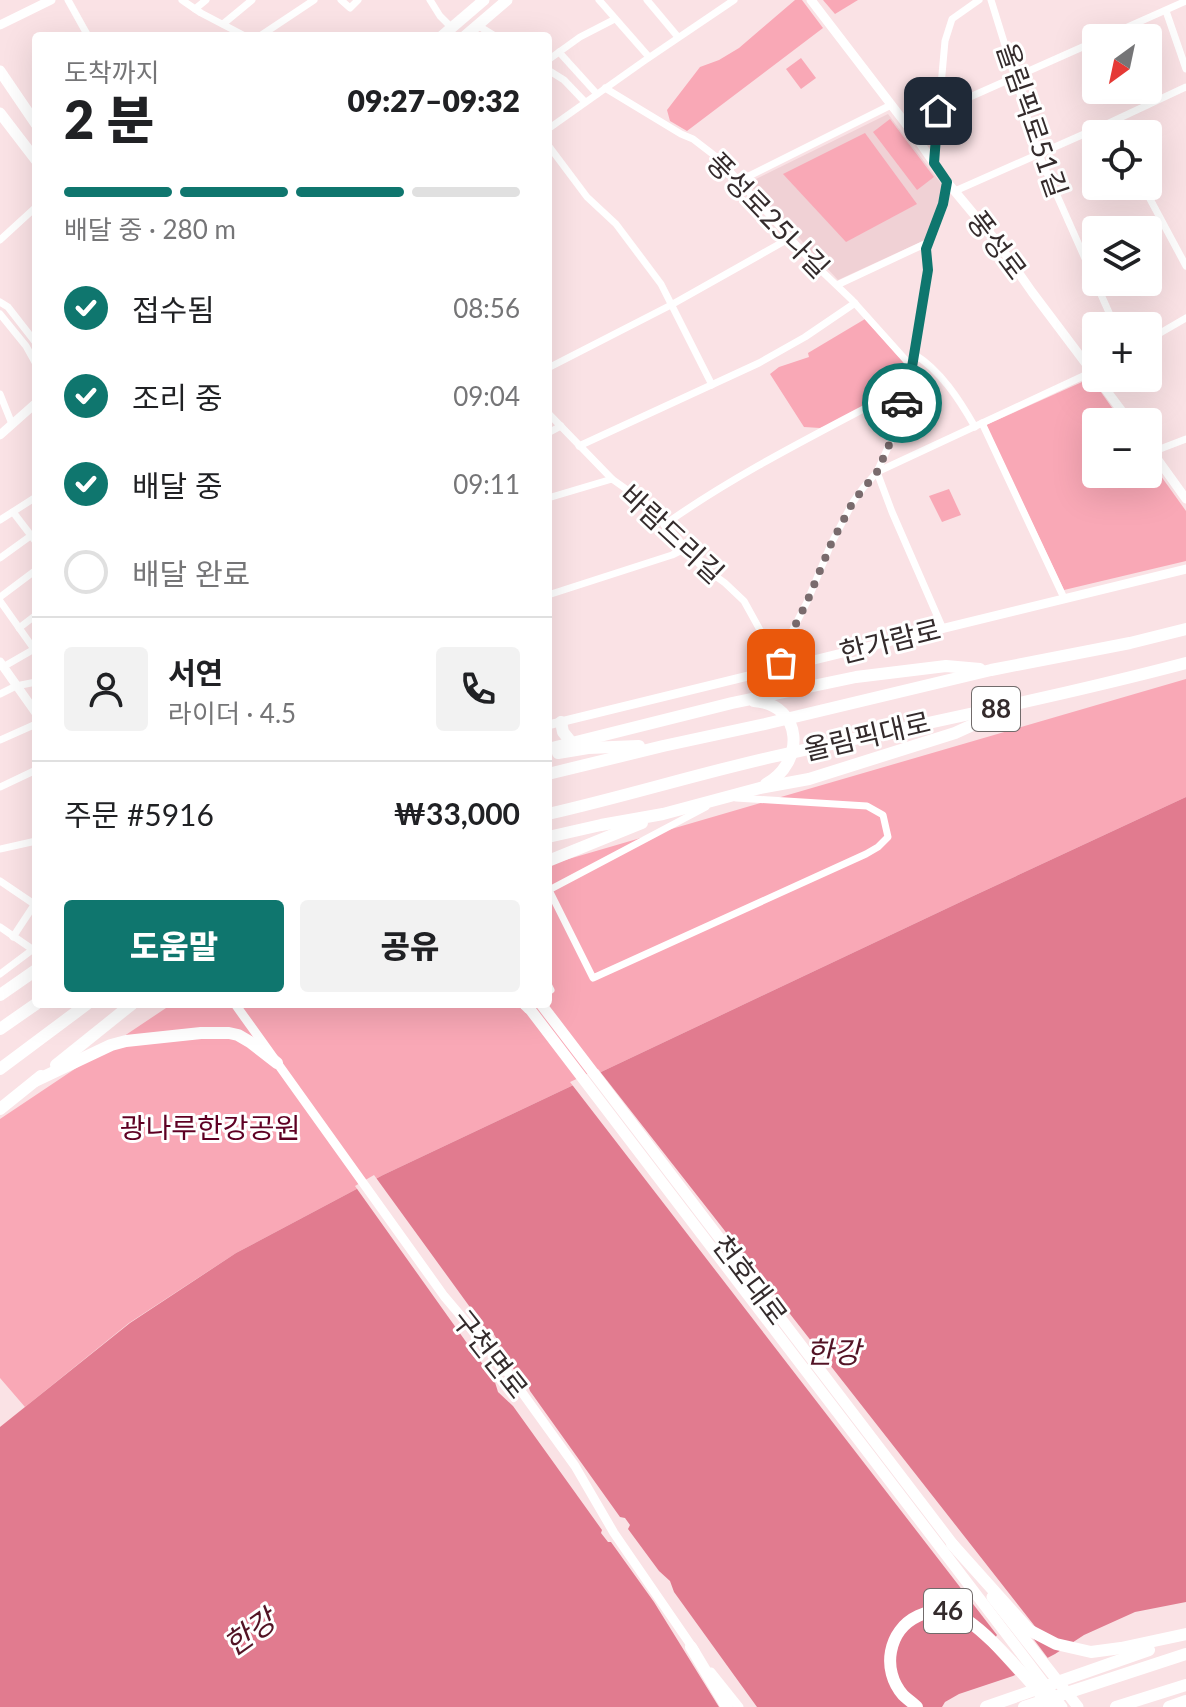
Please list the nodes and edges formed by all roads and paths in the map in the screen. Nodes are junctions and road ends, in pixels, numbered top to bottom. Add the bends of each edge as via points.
1 (68, 0) edge
2 (182, 0) edge
3 (206, 0) edge
4 (252, 0) edge
5 (314, 0) edge
6 (341, 0) edge
7 (358, 0) edge
8 (430, 0) edge
9 (484, 0) edge
10 (507, 0) edge
11 (599, 0) edge
12 (647, 0) edge
13 (734, 0) edge
14 (811, 0) edge
15 (979, 0) edge
16 (991, 0) edge
17 (1186, 1) edge
18 (44, 2) edge
19 (195, 9) junction
20 (1166, 11) junction
21 (615, 19) junction
22 (223, 24) junction
23 (1136, 24) edge
24 (0, 25) edge
25 (477, 25) junction
26 (86, 32) edge
27 (231, 32) edge
28 (266, 32) edge
29 (447, 32) edge
30 (469, 32) edge
31 (488, 32) edge
32 (678, 37) junction
33 (1082, 47) edge
34 (559, 52) junction
35 (552, 57) edge
36 (649, 57) junction
37 (1186, 69) edge
38 (0, 71) edge
39 (552, 72) edge
40 (1015, 76) junction
41 (1186, 87) edge
42 (605, 88) junction
43 (597, 94) junction
44 (585, 102) junction
45 (891, 105) junction
46 (938, 111) junction
47 (0, 113) edge
48 (32, 118) edge
49 (1115, 120) edge
50 (907, 125) junction
51 (552, 126) edge
52 (1082, 135) edge
53 (552, 150) edge
54 (32, 154) edge
55 (1039, 155) junction
56 (934, 163) junction
57 (739, 181) junction
58 (947, 182) junction
59 (955, 191) junction
60 (1151, 200) edge
61 (32, 211) edge
62 (790, 238) junction
63 (0, 240) edge
64 (929, 242) junction
65 (1186, 266) edge
66 (837, 285) junction
67 (0, 302) edge
68 (855, 303) junction
69 (671, 305) junction
70 (1109, 312) edge
71 (0, 314) edge
72 (1186, 318) edge
73 (1162, 332) edge
74 (32, 338) edge
75 (914, 354) junction
76 (32, 357) edge
77 (1082, 357) edge
78 (552, 366) edge
79 (912, 367) junction
80 (1082, 380) edge
81 (712, 385) junction
82 (907, 386) junction
83 (0, 394) edge
84 (32, 406) edge
85 (552, 417) edge
86 (12, 424) junction
87 (978, 425) junction
88 (561, 426) junction
89 (552, 431) edge
90 (0, 435) edge
91 (1186, 439) edge
92 (579, 446) junction
93 (1162, 446) edge
94 (1162, 466) edge
95 (877, 472) junction
96 (612, 479) junction
97 (552, 497) edge
98 (1186, 499) edge
99 (32, 500) edge
100 (13, 512) junction
101 (0, 520) edge
102 (664, 525) junction
103 (32, 535) edge
104 (32, 538) edge
105 (686, 548) junction
106 (0, 558) edge
107 (1186, 569) edge
108 (32, 573) edge
109 (552, 594) edge
110 (1064, 598) junction
111 (0, 599) edge
112 (32, 618) edge
113 (19, 628) junction
114 (943, 629) junction
115 (1186, 629) edge
116 (32, 644) edge
117 (32, 650) edge
118 (1186, 663) edge
119 (2, 665) edge
120 (781, 668) junction
121 (991, 670) junction
122 (32, 683) edge
123 (16, 686) junction
124 (0, 694) edge
125 (732, 703) junction
126 (1019, 704) junction
127 (32, 708) edge
128 (561, 722) junction
129 (552, 724) edge
130 (32, 726) edge
131 (0, 740) edge
132 (571, 742) junction
133 (663, 746) junction
134 (552, 750) edge
135 (552, 752) edge
136 (32, 772) edge
137 (552, 773) edge
138 (0, 787) edge
139 (760, 788) junction
140 (724, 798) junction
141 (552, 814) edge
142 (663, 814) junction
143 (552, 836) edge
144 (32, 842) edge
145 (0, 849) edge
146 (552, 859) edge
147 (0, 881) edge
148 (552, 888) edge
149 (552, 896) edge
150 (32, 901) edge
151 (32, 908) edge
152 (0, 927) edge
153 (13, 937) junction
154 (32, 947) edge
155 (32, 950) edge
156 (32, 973) edge
157 (0, 974) edge
158 (0, 995) edge
159 (32, 1007) edge
160 (82, 1008) edge
161 (91, 1008) edge
162 (127, 1008) edge
163 (238, 1008) edge
164 (532, 1008) edge
165 (532, 1008) edge
166 (58, 1026) junction
167 (0, 1029) edge
168 (277, 1063) junction
169 (0, 1069) edge
170 (35, 1081) junction
171 (0, 1109) edge
172 (952, 1544) junction
173 (1186, 1636) edge
174 (691, 1647) junction
175 (1184, 1654) edge
176 (1186, 1685) edge
177 (1023, 1700) edge
178 (1186, 1701) edge
179 (727, 1707) edge
180 (739, 1707) edge
181 (917, 1707) edge
182 (986, 1707) edge
183 (1052, 1707) edge
184 (1062, 1707) edge
185 (1078, 1707) edge
186 (1116, 1707) edge
187 (1169, 1707) edge

1 - 26 street
2 - 19 street
3 - 19 street
4 - 22 street
5 - 28 street
6 - 7 street via 350,8
8 - 29 street
9 - 29 main road
10 - 25 main road
11 - 21 street
12 - 32 street
13 - 32 street
14 - 45 street, 풍성로
15 - 46 street via 952,19
16 - 40 street, 올림픽로51길
17 - 20 street
18 - 24 street
19 - 22 street
20 - 23 street
20 - 37 street
21 - 34 street
21 - 36 street
22 - 27 street
25 - 30 main road
25 - 31 street
32 - 36 street
33 - 40 street
34 - 35 street
34 - 43 street
36 - 42 street
38 - 48 main road
39 - 44 street
40 - 46 street
40 - 55 street, 올림픽로51길
41 - 49 street
42 - 43 street
42 - 57 street, 풍성로25나길 via 693,139
43 - 44 street
44 - 51 street
45 - 50 street, 풍성로
45 - 57 street
46 - 50 street
46 - 56 street
47 - 54 main road
50 - 56 street, 풍성로
52 - 55 street
53 - 69 street via 587,197 616,224
55 - 59 street
55 - 70 street, 올림픽로51길
56 - 58 street, 풍성로
57 - 62 street, 풍성로25나길
58 - 59 street, 풍성로
58 - 64 street
59 - 77 street, 풍성로
60 - 65 street
61 - 63 street
62 - 66 street, 풍성로25나길
62 - 69 street
64 - 66 street
64 - 75 street
66 - 68 street, 풍성로25나길
67 - 74 street
68 - 79 street, 풍성로25나길
68 - 81 street via 805,337
69 - 78 street
69 - 81 street
71 - 76 street
72 - 73 street
75 - 79 street
75 - 87 street via 958,396
79 - 82 street
80 - 87 street
81 - 92 street
82 - 95 street
82 - 102 street
83 - 86 street
84 - 86 street
85 - 88 street, 바람드리길
86 - 90 street
87 - 95 street
87 - 110 street
88 - 89 street
88 - 92 street, 바람드리길
91 - 93 street
92 - 96 street, 바람드리길
94 - 98 street
95 - 114 street
95 - 120 street via 853,502 831,544 781,653
96 - 97 street
96 - 102 street, 바람드리길 via 650,506
99 - 100 street
100 - 101 street
100 - 103 street
102 - 105 street, 바람드리길
104 - 106 street
105 - 109 street
105 - 120 street, 바람드리길 via 744,601
107 - 110 street, 한가람로
108 - 111 street
110 - 114 street, 한가람로
111 - 113 street
112 - 113 street
113 - 116 street
114 - 120 street, 한가람로
115 - 121 highway, 올림픽대로 / 88
117 - 119 street
118 - 126 highway, 올림픽대로 / 88
119 - 123 street
120 - 128 street, 한가람로
121 - 125 highway via 946,666 856,677
121 - 133 highway, 올림픽대로 / 88
122 - 123 street
123 - 124 street
123 - 127 street
125 - 132 highway
125 - 139 highway via 773,705 794,732 788,766
126 - 139 highway via 955,733 809,779
126 - 141 highway, 올림픽대로 / 88 via 769,758
128 - 129 street, 한가람로
128 - 132 highway
130 - 131 street
132 - 134 highway
133 - 135 highway
133 - 137 highway, 올림픽대로 / 88
136 - 138 street
139 - 140 highway
140 - 142 highway
140 - 148 street
140 - 149 street via 867,806 883,815 888,837 866,854 593,978
142 - 143 highway
142 - 146 highway
144 - 145 street
147 - 150 street
151 - 153 street
152 - 153 street
153 - 154 street
155 - 157 street
156 - 158 highway
159 - 167 highway
160 - 166 highway
161 - 166 highway
162 - 170 highway
163 - 168 street, 구천면로
164 - 172 main road, 천호대로
165 - 184 main road, 천호대로
166 - 169 highway
168 - 170 highway via 238,1035 210,1033 126,1041
168 - 174 street, 구천면로 via 444,1296 503,1366 575,1466
170 - 171 highway
172 - 173 highway via 1029,1630 1056,1644 1091,1652
172 - 185 main road, 천호대로
173 - 177 highway
174 - 179 highway
174 - 180 street, 구천면로
175 - 177 highway
176 - 186 highway
177 - 182 highway
178 - 187 highway
181 - 183 highway, 46 via 892,1675 895,1636 908,1621 947,1610 983,1632

